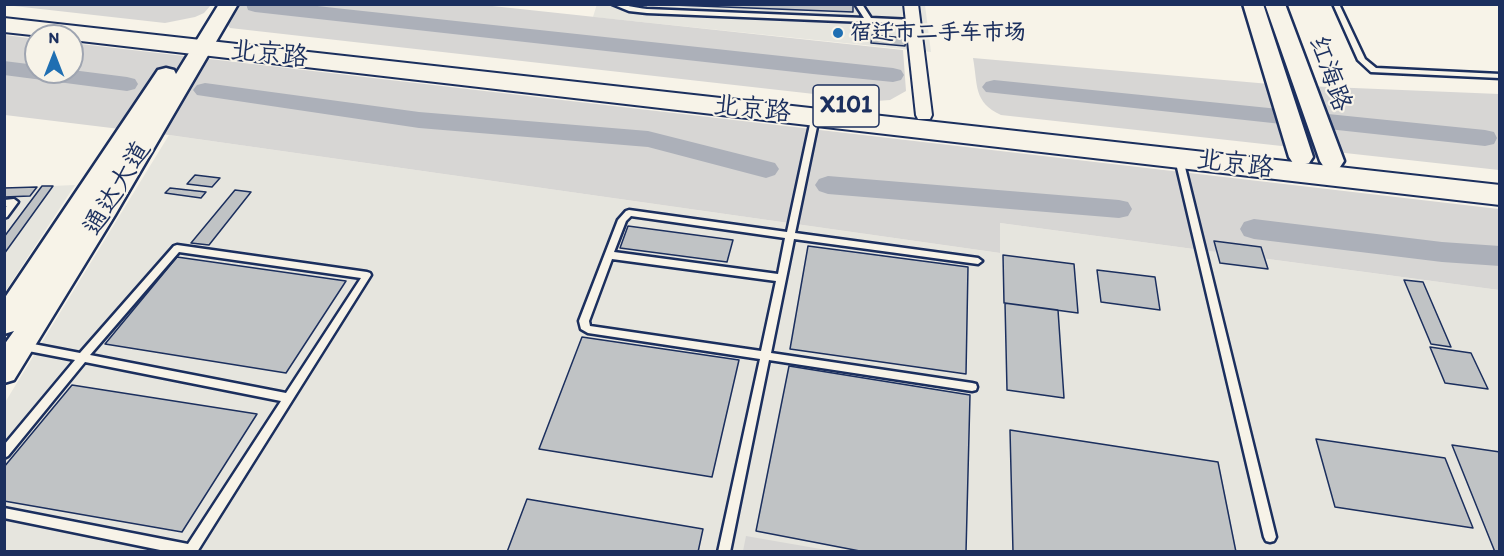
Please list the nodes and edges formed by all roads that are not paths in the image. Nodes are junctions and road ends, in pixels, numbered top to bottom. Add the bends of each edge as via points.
1 (213, 4) edge
2 (229, 4) edge
3 (615, 4) edge
4 (858, 4) edge
5 (911, 4) edge
6 (1253, 4) edge
7 (1275, 4) edge
8 (1336, 4) edge
9 (4, 11) edge
10 (869, 20) junction
11 (913, 22) junction
12 (4, 25) edge
13 (198, 40) junction
14 (1500, 76) edge
15 (924, 115) junction
16 (815, 117) junction
17 (1301, 157) junction
18 (1179, 159) junction
19 (1332, 161) junction
20 (1500, 180) edge
21 (1500, 195) edge
22 (4, 203) edge
23 (4, 215) edge
24 (790, 235) junction
25 (609, 255) junction
26 (978, 261) dead end
27 (781, 278) junction
28 (20, 313) edge
29 (21, 345) junction
30 (765, 356) junction
31 (83, 357) junction
32 (4, 371) edge
33 (972, 387) dead end
34 (289, 398) junction
35 (4, 453) edge
36 (4, 513) edge
37 (1270, 537) dead end
38 (724, 552) edge

1 - 13 main road, 通达大道
2 - 13 main road, 通达大道
3 - 10 lane via 647,11
4 - 10 lane
5 - 11 street
6 - 17 main road, 红海路
7 - 19 main road, 红海路
8 - 14 lane via 1362,60 1374,70
9 - 13 main road, 北京路 / X101
10 - 11 lane
11 - 15 street
12 - 13 main road, 北京路 / X101
13 - 15 main road, 北京路 / X101
13 - 16 main road, 北京路 / X101
13 - 28 main road, 通达大道
15 - 17 main road, 北京路 / X101
16 - 18 main road, 北京路 / X101
16 - 24 lane
17 - 19 main road, 北京路 / X101
18 - 21 main road, 北京路 / X101
18 - 37 lane
19 - 20 main road, 北京路 / X101
22 - 23 lane via 14,202
24 - 25 lane via 629,213 622,220
24 - 26 lane
24 - 27 lane
25 - 27 lane
25 - 30 lane via 584,321 588,329
27 - 30 lane
28 - 29 main road, 通达大道
29 - 31 lane
29 - 32 main road, 通达大道
30 - 33 lane
30 - 38 lane
31 - 34 lane
31 - 34 lane via 177,248 367,275
31 - 35 lane
34 - 36 lane via 191,549

